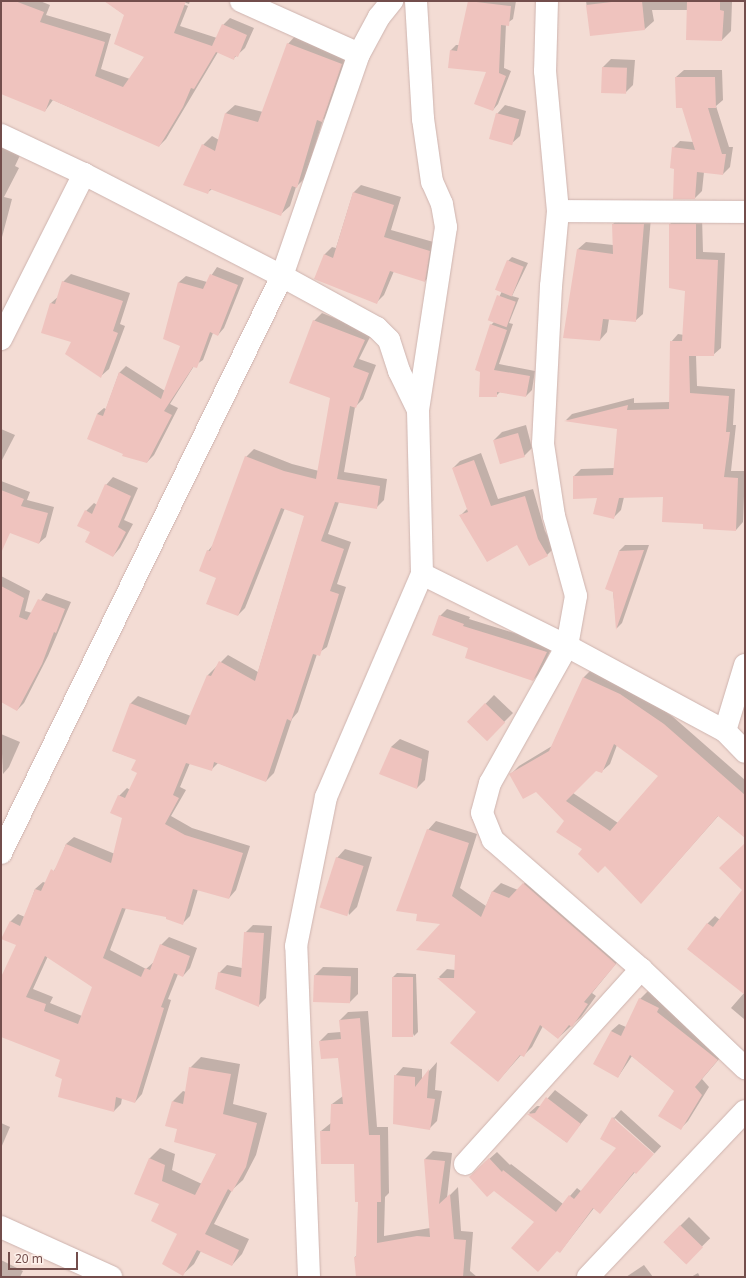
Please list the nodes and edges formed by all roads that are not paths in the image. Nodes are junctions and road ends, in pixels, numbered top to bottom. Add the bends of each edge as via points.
1 (241, 1) edge
2 (392, 1) edge
3 (416, 1) edge
4 (547, 1) edge
5 (359, 54) junction
6 (1, 135) edge
7 (84, 174) junction
8 (558, 211) junction
9 (745, 212) edge
10 (282, 276) junction
11 (1, 339) edge
12 (418, 410) junction
13 (422, 574) junction
14 (568, 646) junction
15 (745, 665) edge
16 (725, 731) junction
17 (745, 752) edge
18 (1, 853) edge
19 (641, 969) junction
20 (745, 1068) edge
21 (745, 1111) edge
22 (465, 1164) dead end
23 (1, 1227) edge
24 (111, 1277) edge
25 (309, 1277) edge
26 (588, 1277) edge

1 - 5 street
2 - 5 street via 379,17
3 - 12 street via 423,119 432,182 442,204 446,227
4 - 8 street via 545,71
5 - 10 street
6 - 7 street
7 - 10 street
7 - 11 street
8 - 9 street
8 - 14 street via 551,286 543,444 554,516 576,596
10 - 12 street via 377,328 389,340 399,371
10 - 18 street
12 - 13 street
13 - 14 street
13 - 25 street via 326,797 296,946
14 - 16 street
14 - 19 street via 490,783 482,813 493,840
15 - 16 street
16 - 17 street
19 - 20 street
19 - 22 street
21 - 26 street
23 - 24 street

